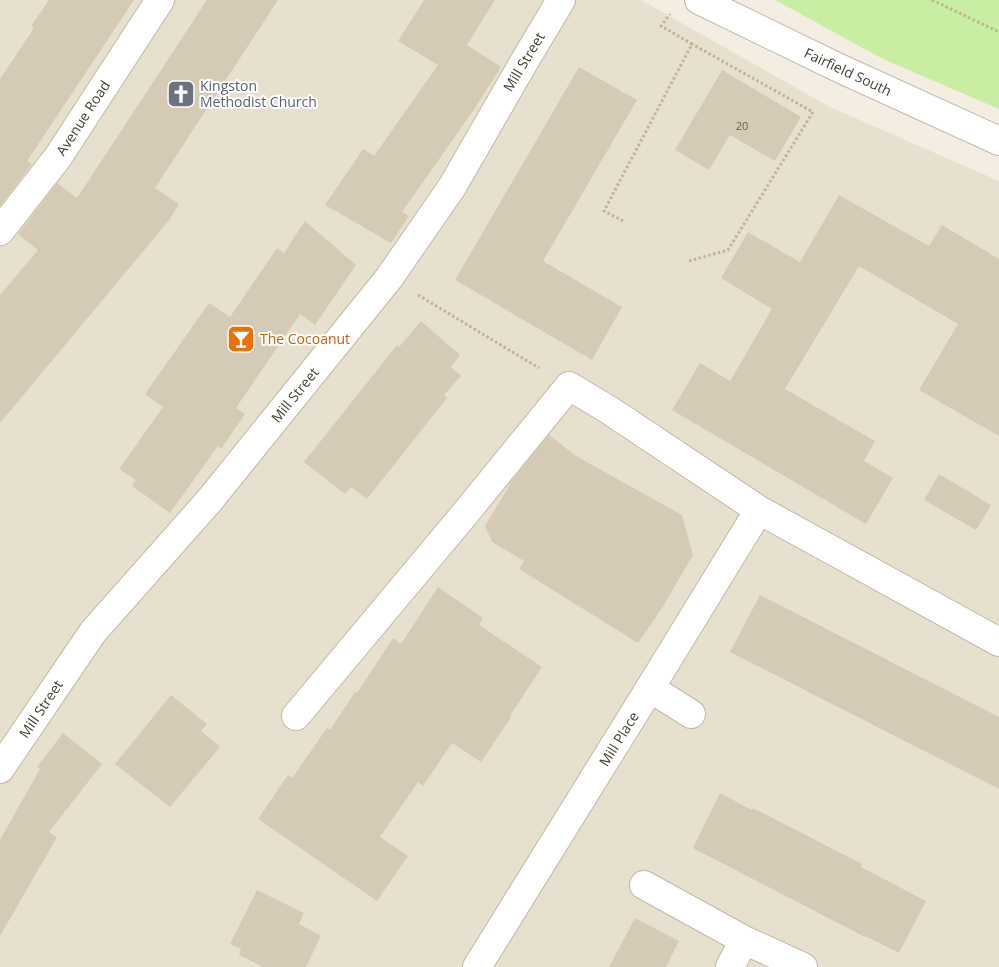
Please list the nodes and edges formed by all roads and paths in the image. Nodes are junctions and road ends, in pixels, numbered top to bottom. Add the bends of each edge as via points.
1 (160, 0) edge
2 (561, 0) edge
3 (699, 0) edge
4 (932, 0) edge
5 (671, 13) dead end
6 (999, 32) edge
7 (692, 44) junction
8 (999, 141) edge
9 (623, 221) dead end
10 (0, 231) edge
11 (690, 261) dead end
12 (389, 278) junction
13 (569, 386) junction
14 (759, 510) junction
15 (999, 642) edge
16 (650, 688) junction
17 (691, 714) dead end
18 (296, 716) dead end
19 (0, 769) edge
20 (644, 885) dead end
21 (744, 940) junction
22 (483, 965) edge
23 (801, 966) edge
24 (730, 967) edge

1 - 10 street, Avenue Road via 58,157
2 - 12 street, Mill Street via 452,187
3 - 8 street, Fairfield South
4 - 6 path
5 - 7 path via 661,26
7 - 9 path via 604,211
7 - 11 path via 813,112 728,250
12 - 13 path
12 - 19 street, Mill Street via 209,501 93,632
13 - 14 street
13 - 18 street
14 - 15 street
14 - 16 street, Mill Place
16 - 17 street
16 - 22 street, Mill Place
20 - 21 street
21 - 23 street
21 - 24 street

